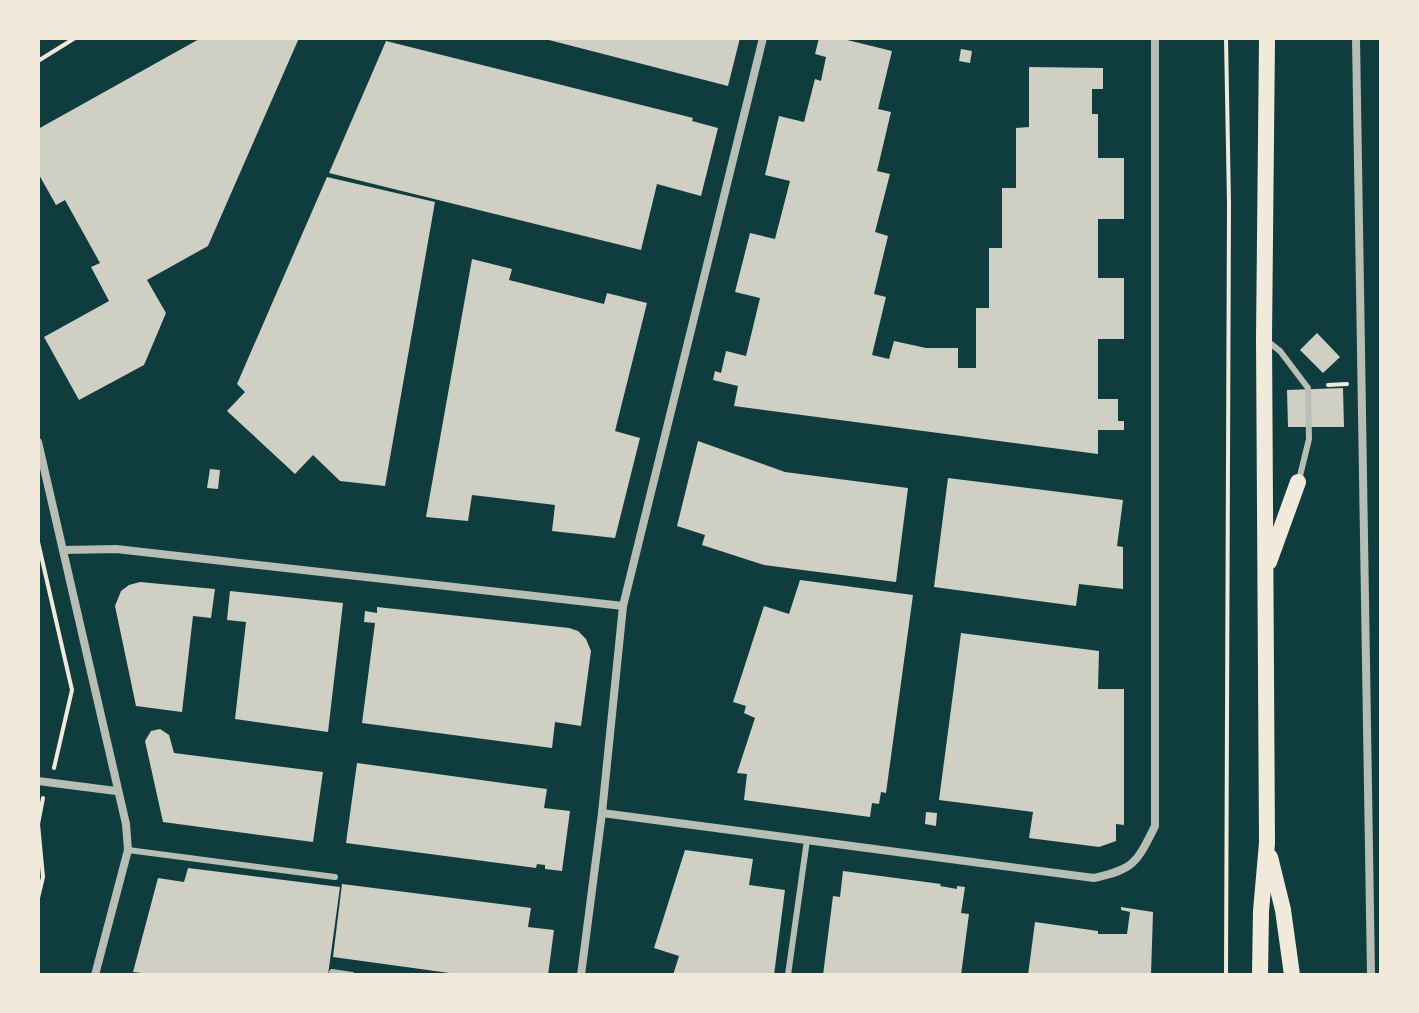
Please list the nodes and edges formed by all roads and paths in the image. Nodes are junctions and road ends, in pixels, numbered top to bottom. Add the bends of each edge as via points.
1 (75, 38) edge
2 (763, 38) edge
3 (1155, 38) edge
4 (1226, 38) edge
5 (1267, 38) edge
6 (1356, 38) edge
7 (38, 61) edge
8 (1264, 338) junction
9 (38, 442) edge
10 (1298, 482) joint
11 (38, 542) edge
12 (64, 550) junction
13 (1264, 574) junction
14 (623, 606) junction
15 (42, 782) edge
16 (116, 791) junction
17 (602, 813) junction
18 (807, 840) junction
19 (1267, 843) junction
20 (128, 850) junction
21 (335, 877) dead end
22 (38, 898) edge
23 (332, 972) dead end
24 (95, 975) edge
25 (352, 975) edge
26 (581, 975) edge
27 (788, 975) edge
28 (1226, 975) edge
29 (1260, 975) edge
30 (1292, 975) edge
31 (1371, 975) edge

1 - 7 path
2 - 14 street
3 - 18 street via 1155,826 1138,860 1118,873 1094,878
4 - 28 path
5 - 8 main road
6 - 31 street
8 - 10 lane via 1308,388 1309,439
8 - 13 main road
9 - 12 street
10 - 13 main road
11 - 15 path via 72,690 54,768
12 - 14 street via 116,549
12 - 16 street
13 - 19 main road
14 - 17 street
15 - 16 street
15 - 22 path via 38,824 43,877
16 - 20 street
17 - 18 street
17 - 26 street
18 - 27 lane
19 - 29 main road
19 - 30 main road
20 - 21 lane
20 - 24 street
23 - 25 lane

